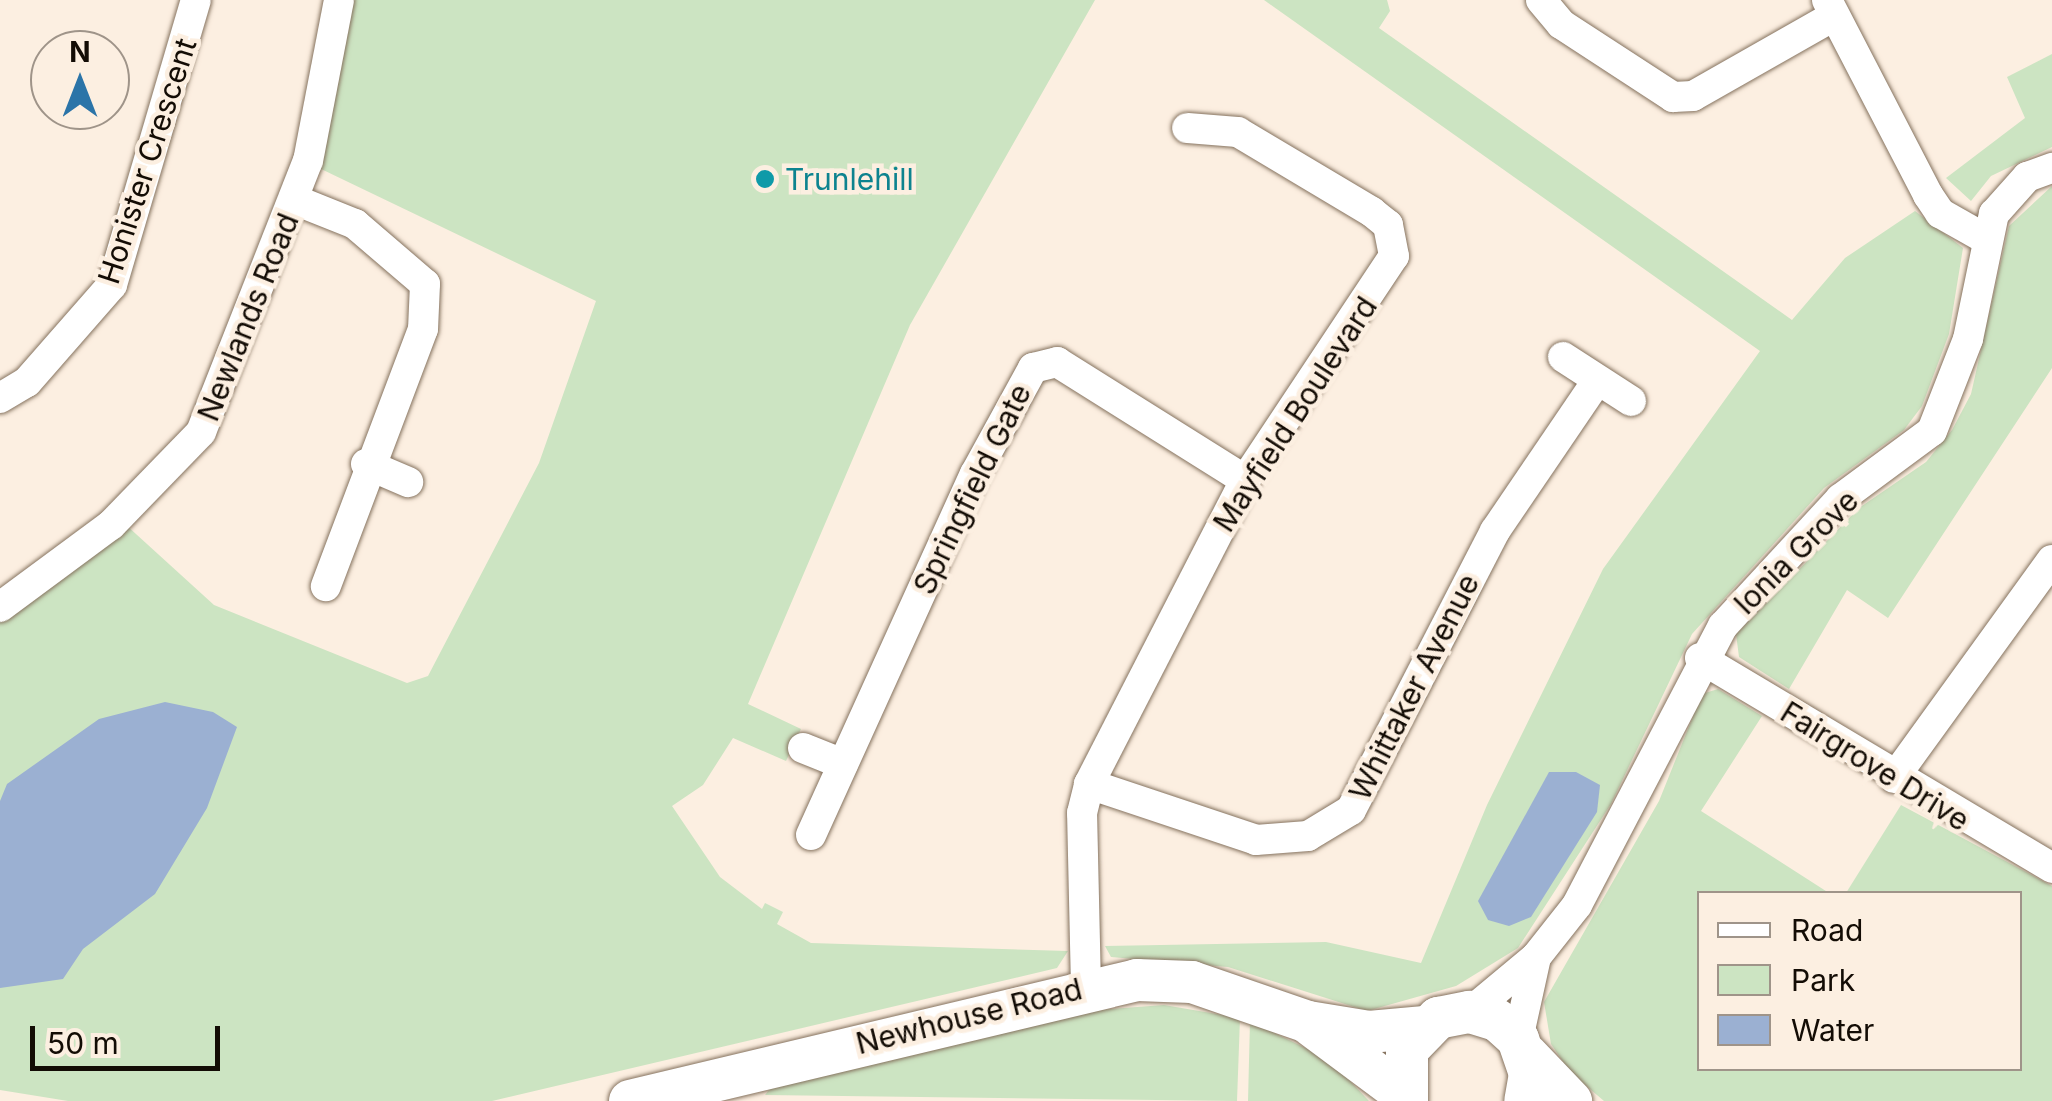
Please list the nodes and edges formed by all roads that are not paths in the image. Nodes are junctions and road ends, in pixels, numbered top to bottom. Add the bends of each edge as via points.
1 (196, 0) edge
2 (339, 0) edge
3 (1540, 0) edge
4 (1831, 8) edge
5 (1187, 128) dead end
6 (2052, 168) edge
7 (296, 200) junction
8 (1986, 239) junction
9 (1563, 356) dead end
10 (1597, 382) junction
11 (0, 398) edge
12 (1630, 400) dead end
13 (366, 464) junction
14 (1245, 480) junction
15 (408, 482) dead end
16 (2052, 560) edge
17 (326, 586) dead end
18 (0, 606) edge
19 (1700, 658) junction
20 (804, 748) dead end
21 (843, 764) junction
22 (1894, 778) junction
23 (1090, 784) junction
24 (811, 836) dead end
25 (2052, 868) edge
26 (1536, 958) junction
27 (1086, 987) junction
28 (1470, 1012) junction
29 (1308, 1022) junction
30 (1425, 1027) junction
31 (1522, 1047) junction
32 (742, 1087) edge
33 (1406, 1099) edge
34 (630, 1101) edge
35 (1524, 1101) edge
36 (1571, 1101) edge

1 - 11 street, Honister Crescent via 112,285 27,382
2 - 7 street, Newlands Road
3 - 4 street via 1561,24 1673,97 1693,96
4 - 8 street via 1940,213
5 - 14 street, Mayfield Boulevard via 1251,138 1372,212 1395,241 1387,273
6 - 8 street, Ionia Grove via 2027,176 2008,195
7 - 13 street via 354,224 425,284 422,330
7 - 18 street, Newlands Road via 201,432 110,525
8 - 19 street, Ionia Grove via 1968,339 1932,431 1840,499
9 - 10 street
10 - 12 street
10 - 23 street, Whittaker Avenue via 1476,564 1351,810 1308,836 1256,840
13 - 15 street
13 - 17 street
14 - 21 street, Springfield Gate via 1058,362 1039,363 975,474
14 - 23 street, Mayfield Boulevard
16 - 22 street
19 - 22 street, Fairgrove Drive
19 - 26 street, Ionia Grove via 1629,815
20 - 21 street
21 - 24 street, Springfield Gate
22 - 25 street, Fairgrove Drive
23 - 27 street, Mayfield Boulevard via 1082,814
26 - 28 street, Ionia Grove
26 - 31 street, Ionia Grove
27 - 29 street, Newhouse Road via 1192,982
27 - 32 street, Newhouse Road
28 - 30 street, Newhouse Road
28 - 31 street
29 - 30 street, Newhouse Road via 1369,1032
29 - 33 street, Newhouse Road
30 - 33 street via 1407,1050
31 - 35 street
31 - 36 street
32 - 34 street, Newhouse Road

